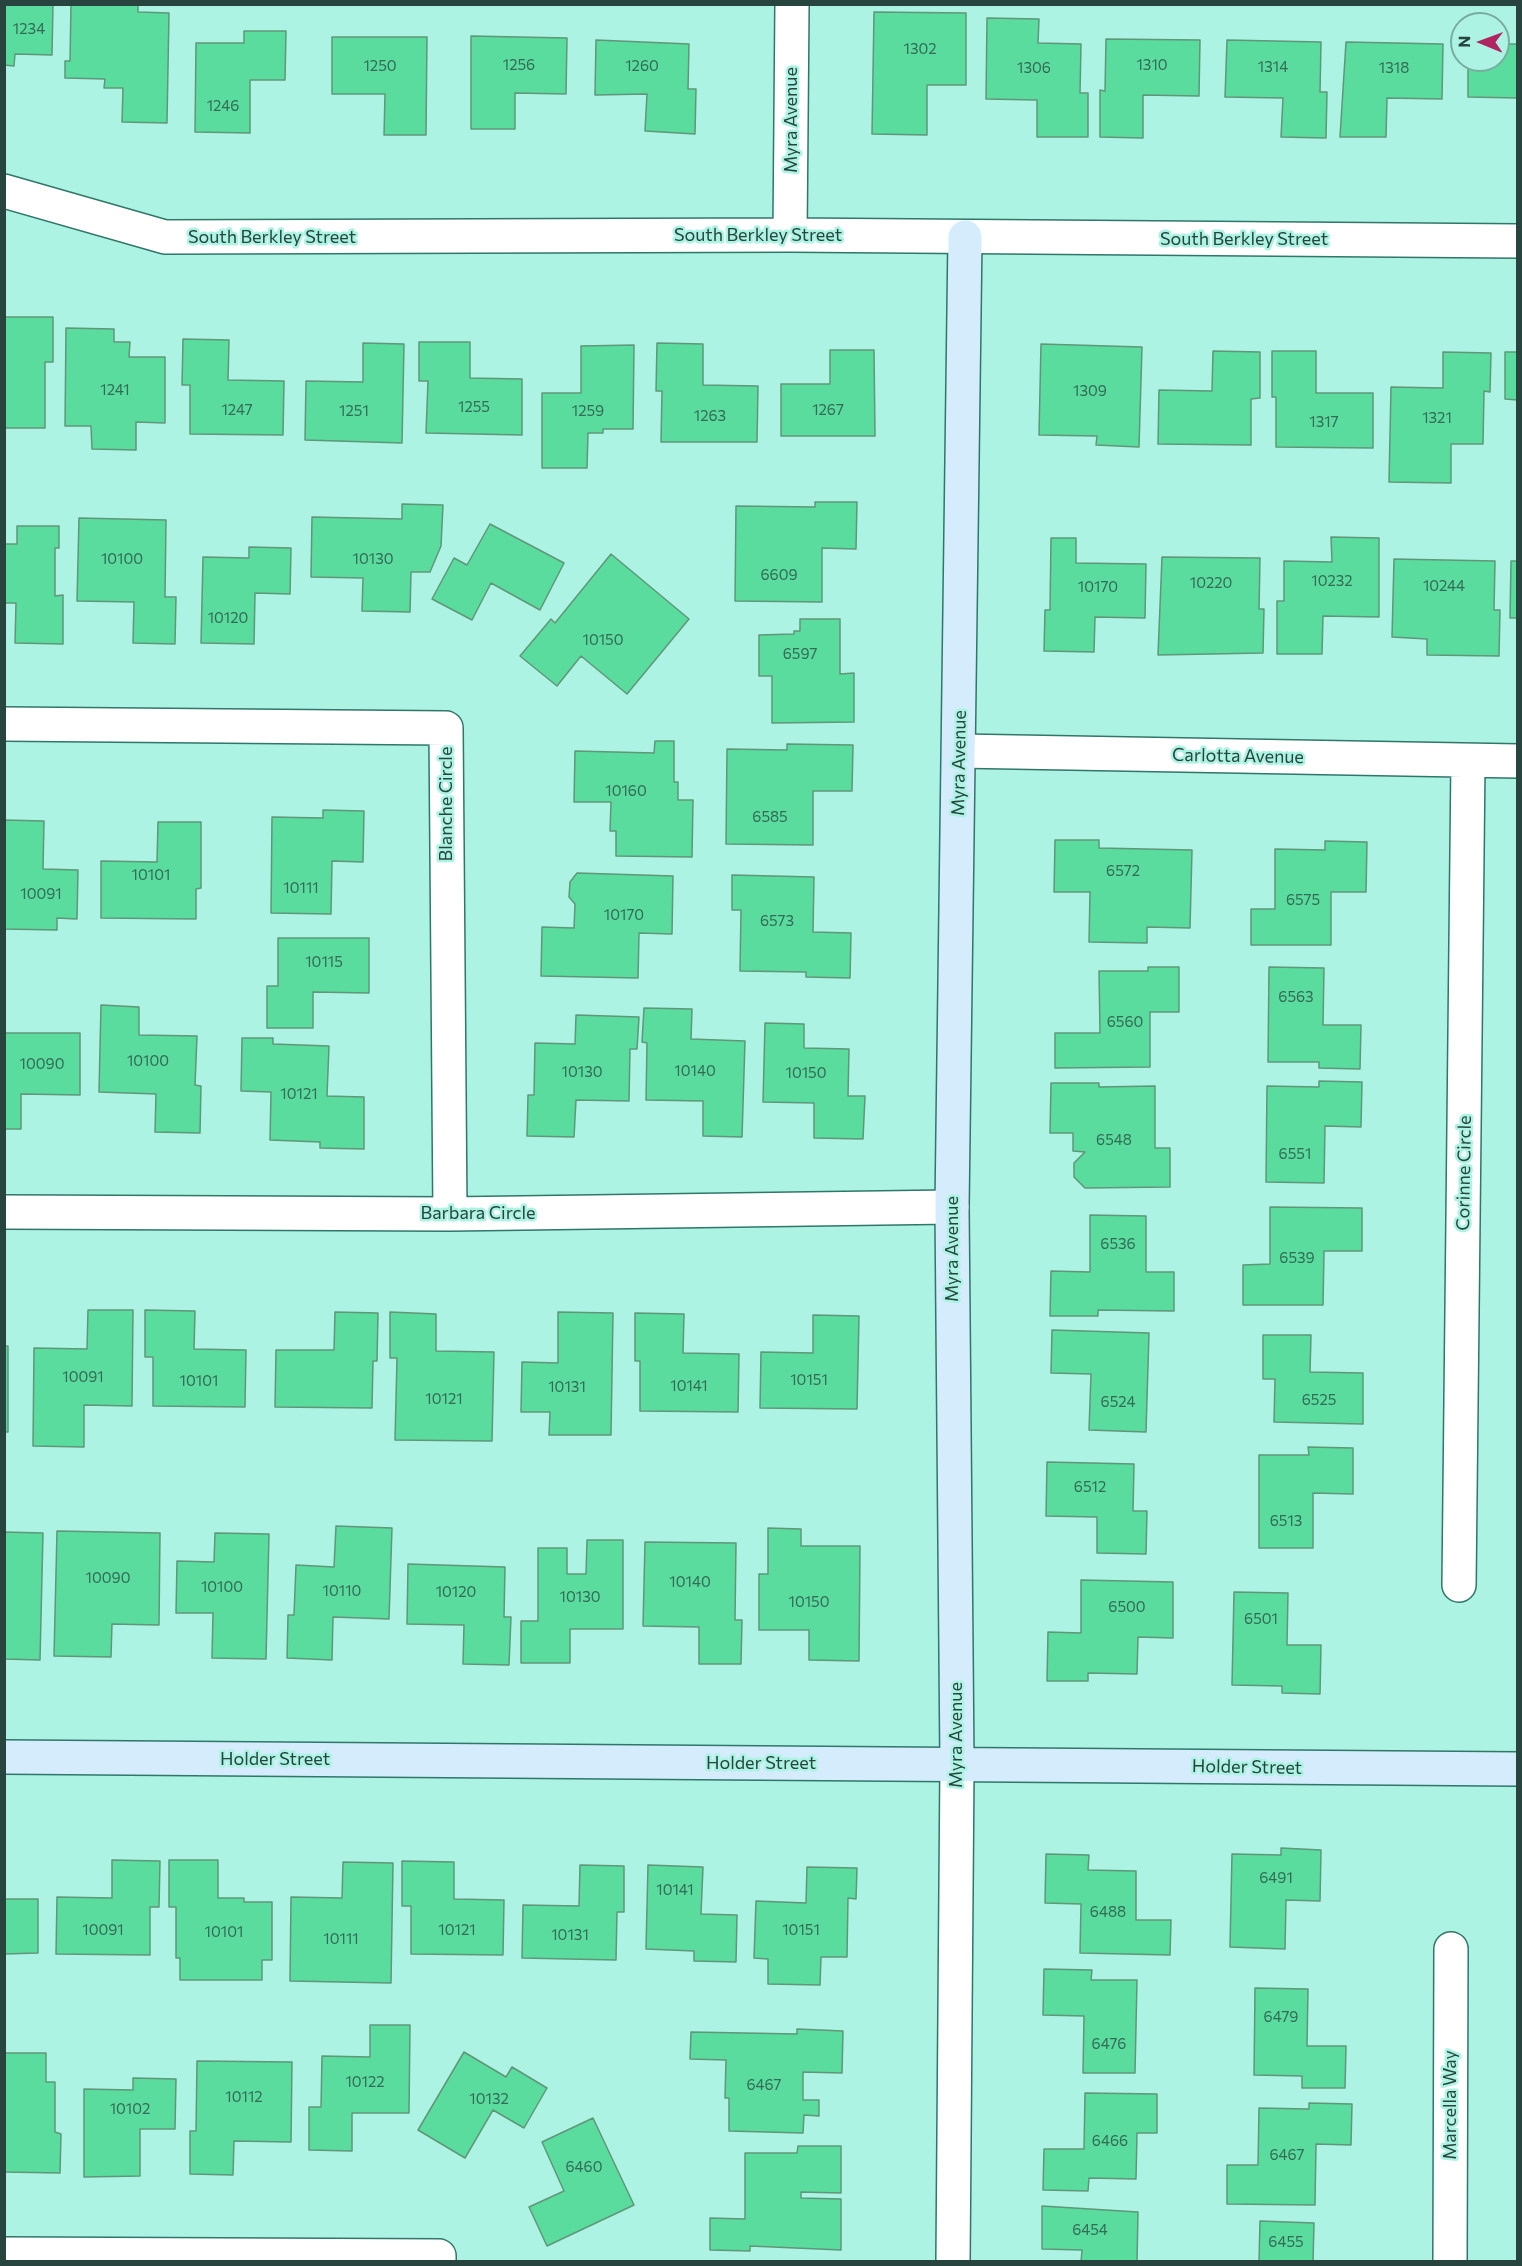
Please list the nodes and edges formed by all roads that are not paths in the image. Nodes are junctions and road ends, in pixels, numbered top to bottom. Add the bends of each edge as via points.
1 (792, 4) edge
2 (4, 191) edge
3 (790, 235) junction
4 (965, 237) junction
5 (1518, 240) edge
6 (4, 724) edge
7 (959, 751) junction
8 (1468, 761) junction
9 (1518, 761) edge
10 (952, 1207) junction
11 (4, 1212) edge
12 (450, 1214) junction
13 (1459, 1585) dead end
14 (4, 1757) edge
15 (957, 1764) junction
16 (1518, 1769) edge
17 (1451, 1949) dead end
18 (4, 2254) edge
19 (439, 2259) edge
20 (953, 2262) edge
21 (1450, 2262) edge

1 - 3 street, Myra Avenue
2 - 3 street, South Berkley Street via 165,237
3 - 4 street, South Berkley Street
4 - 5 street, South Berkley Street
4 - 7 street, Myra Avenue
6 - 12 street, Blanche Circle via 446,728
7 - 8 street, Carlotta Avenue
7 - 10 street, Myra Avenue
8 - 9 street, Carlotta Avenue
8 - 13 street, Corinne Circle
10 - 12 street, Barbara Circle
10 - 15 street, Myra Avenue
11 - 12 street, Barbara Circle
14 - 15 street, Holder Street
15 - 16 street, Holder Street
15 - 20 street, Myra Avenue
17 - 21 street, Marcella Way
18 - 19 street

